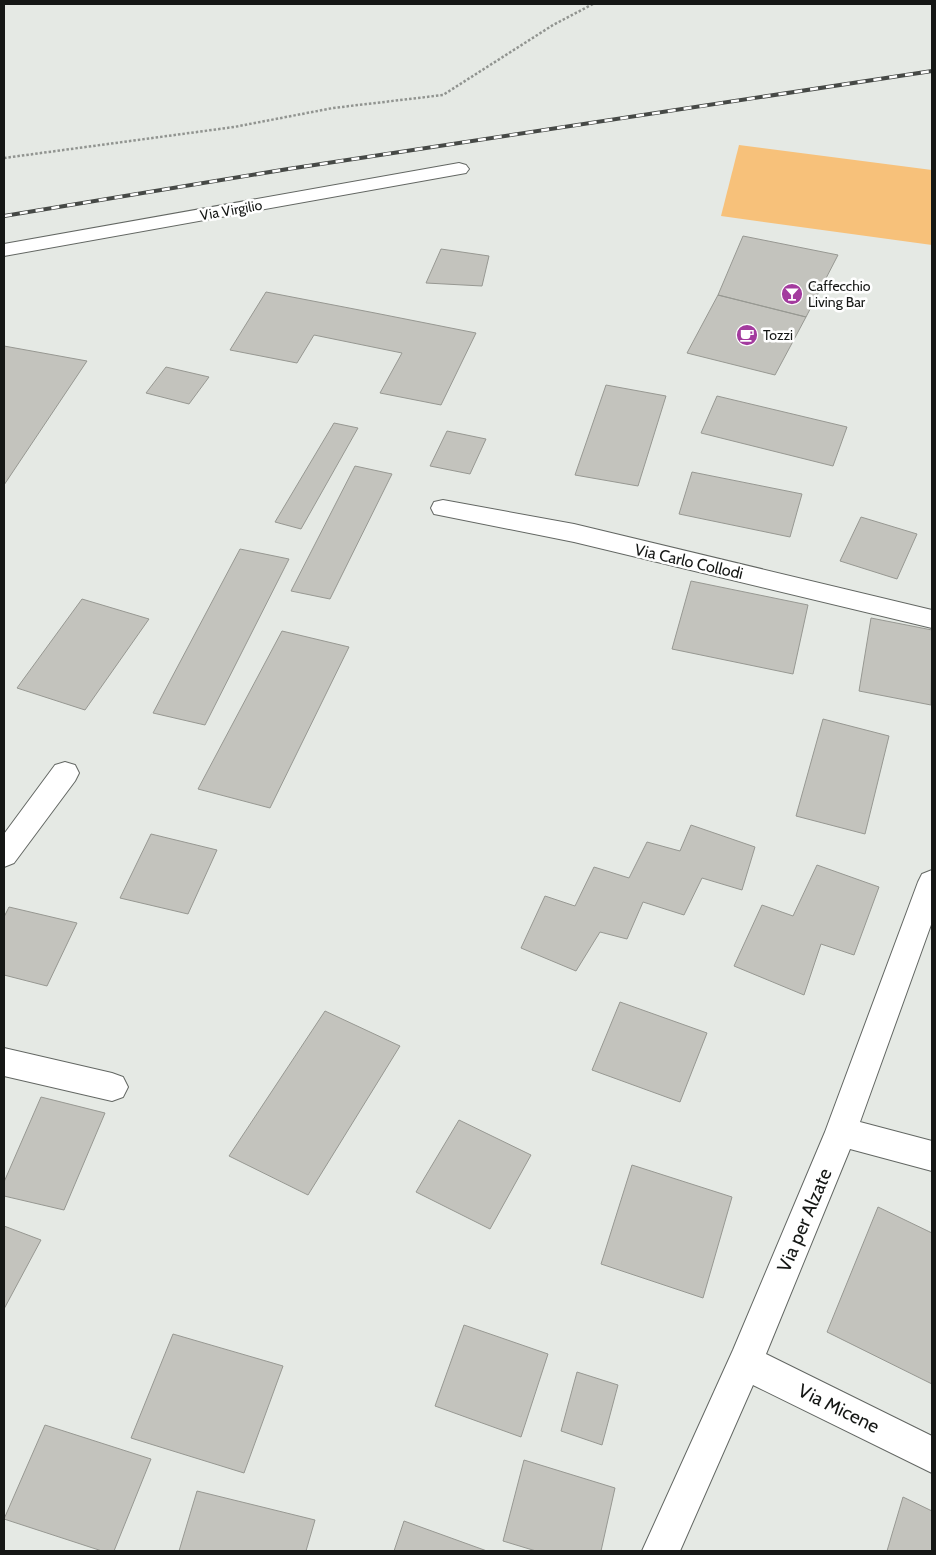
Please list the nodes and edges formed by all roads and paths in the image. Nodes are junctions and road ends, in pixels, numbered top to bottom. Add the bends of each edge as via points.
1 (593, 4) edge
2 (4, 158) edge
3 (459, 169) dead end
4 (4, 250) edge
5 (444, 508) dead end
6 (932, 619) edge
7 (65, 773) dead end
8 (4, 855) edge
9 (932, 882) edge
10 (4, 1062) edge
11 (112, 1086) dead end
12 (841, 1132) junction
13 (932, 1156) edge
14 (745, 1362) junction
15 (932, 1455) edge
16 (660, 1551) edge

1 - 2 path via 553,25 444,95 333,108 234,127
3 - 4 street, Via Virgilio
5 - 6 street, Via Carlo Collodi via 574,533
7 - 8 street
9 - 12 street, Via per Alzate
10 - 11 street
12 - 13 street
12 - 14 street, Via per Alzate
14 - 15 street, Via Micene
14 - 16 street, Via per Alzate

